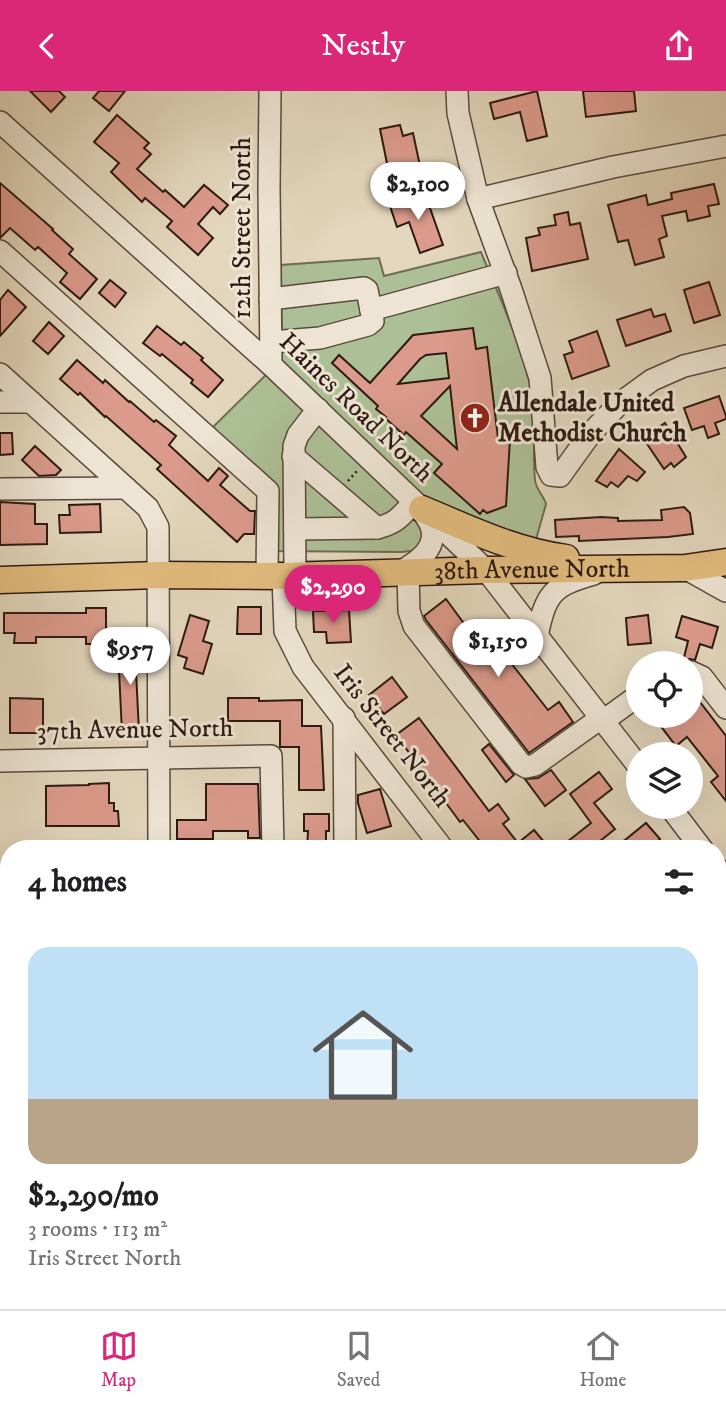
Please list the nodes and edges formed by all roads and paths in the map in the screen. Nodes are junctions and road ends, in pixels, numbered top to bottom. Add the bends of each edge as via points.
1 (270, 91) edge
2 (457, 91) edge
3 (0, 122) edge
4 (726, 146) edge
5 (478, 199) junction
6 (0, 251) edge
7 (506, 273) junction
8 (270, 299) junction
9 (371, 310) junction
10 (271, 342) junction
11 (726, 356) edge
12 (271, 365) junction
13 (0, 374) edge
14 (0, 402) edge
15 (31, 402) junction
16 (318, 409) junction
17 (293, 456) junction
18 (126, 488) junction
19 (0, 489) edge
20 (418, 505) junction
21 (295, 529) junction
22 (377, 529) junction
23 (726, 562) edge
24 (685, 568) junction
25 (611, 569) junction
26 (486, 570) junction
27 (403, 572) junction
28 (159, 575) junction
29 (282, 576) junction
30 (0, 580) edge
31 (726, 591) edge
32 (537, 636) junction
33 (703, 678) edge
34 (626, 703) edge
35 (726, 708) edge
36 (344, 718) junction
37 (602, 719) junction
38 (626, 750) edge
39 (159, 758) junction
40 (0, 761) edge
41 (679, 819) edge
42 (159, 840) edge
43 (273, 840) edge
44 (345, 840) edge
45 (436, 840) edge
46 (695, 840) edge

1 - 8 street, 12th Street North
2 - 5 street
3 - 12 street, Haines Road North
4 - 5 street
5 - 7 street
6 - 29 street via 268,491
7 - 9 street
7 - 11 street via 540,377 551,475 560,476 591,433 619,404 652,380
8 - 9 street via 364,288
8 - 10 street, 12th Street North
9 - 10 street via 372,323 311,340
10 - 12 street, 12th Street North
12 - 16 street, Haines Road North
13 - 15 street
14 - 15 street
15 - 18 street
16 - 17 street via 298,435
16 - 20 street, Haines Road North
17 - 21 street
17 - 22 street
18 - 19 street
18 - 28 street via 148,508 158,527
20 - 22 street
20 - 25 main road via 506,544
20 - 26 street, Haines Road North
20 - 27 street via 432,529 432,541 426,553
21 - 22 street
21 - 29 street
23 - 24 main road, 38th Avenue North
24 - 25 main road, 38th Avenue North
24 - 31 street
25 - 26 main road, 38th Avenue North
25 - 32 street via 569,581 551,594
26 - 27 main road, 38th Avenue North
26 - 32 street, Haines Road North
27 - 29 main road, 38th Avenue North
27 - 37 street via 414,626 526,767
28 - 29 main road, 38th Avenue North
28 - 30 main road, 38th Avenue North
28 - 39 street
29 - 36 street, Iris Street North via 285,631 303,667
32 - 37 street, Haines Road North
33 - 35 street
34 - 37 street
36 - 44 street
36 - 45 street, Iris Street North
37 - 38 street, Haines Road North
39 - 40 street, 37th Avenue North
39 - 42 street
39 - 43 street, 37th Avenue North via 271,756
41 - 46 street

